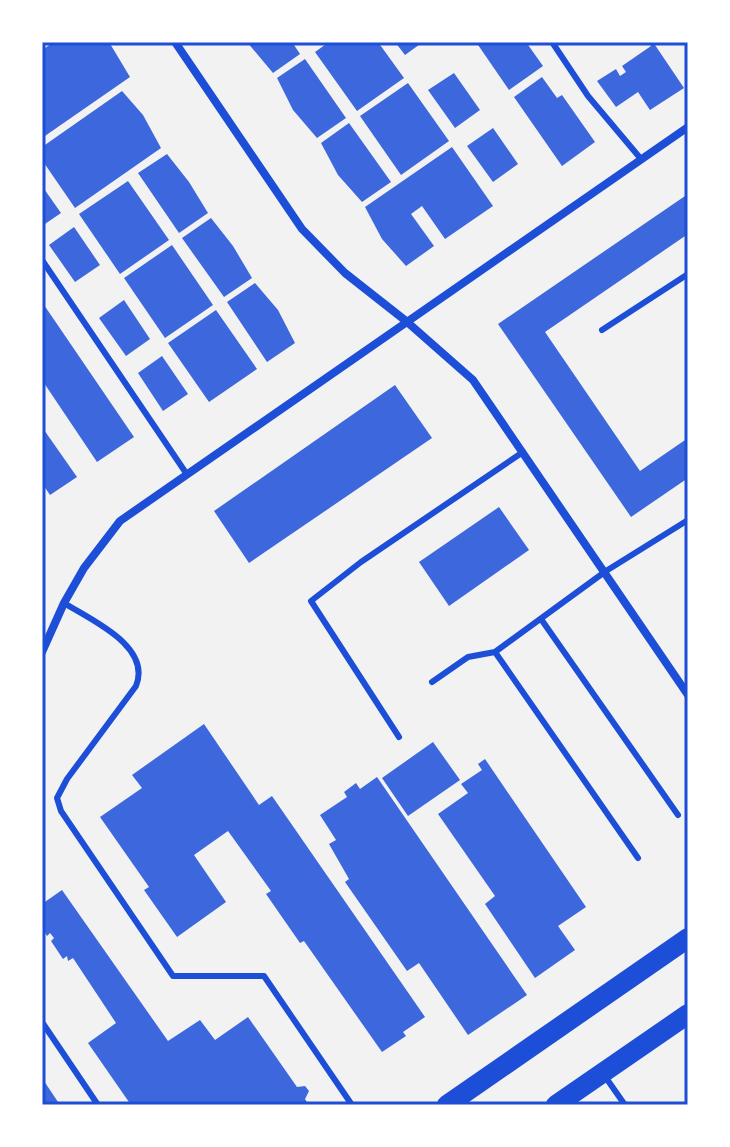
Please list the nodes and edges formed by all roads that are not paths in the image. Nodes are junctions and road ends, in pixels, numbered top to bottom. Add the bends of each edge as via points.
1 (175, 42) edge
2 (552, 42) edge
3 (688, 127) edge
4 (641, 159) junction
5 (42, 260) edge
6 (688, 273) edge
7 (406, 321) junction
8 (602, 330) dead end
9 (523, 452) junction
10 (186, 473) junction
11 (688, 520) edge
12 (606, 571) junction
13 (64, 603) junction
14 (541, 619) junction
15 (42, 652) edge
16 (495, 652) junction
17 (432, 682) dead end
18 (688, 695) edge
19 (399, 737) dead end
20 (678, 815) dead end
21 (638, 858) dead end
22 (688, 938) edge
23 (686, 1019) edge
24 (42, 1022) edge
25 (602, 1073) junction
26 (98, 1105) edge
27 (352, 1105) edge
28 (447, 1105) edge
29 (556, 1105) edge
30 (625, 1105) edge

1 - 7 street via 302,229 345,273
2 - 4 lane via 588,96
3 - 4 street
4 - 7 street
5 - 10 lane
6 - 8 lane
7 - 9 street via 473,380
7 - 10 street
9 - 12 street
9 - 19 lane via 311,601
10 - 13 street via 120,521
11 - 12 lane
12 - 14 lane
12 - 18 street
13 - 15 street
13 - 27 lane via 127,645 140,676 67,779 57,798 61,811 173,976 264,976
14 - 16 lane
14 - 20 lane
16 - 17 lane via 468,657
16 - 21 lane
22 - 28 main road
23 - 25 main road
24 - 26 lane
25 - 29 main road
25 - 30 lane

